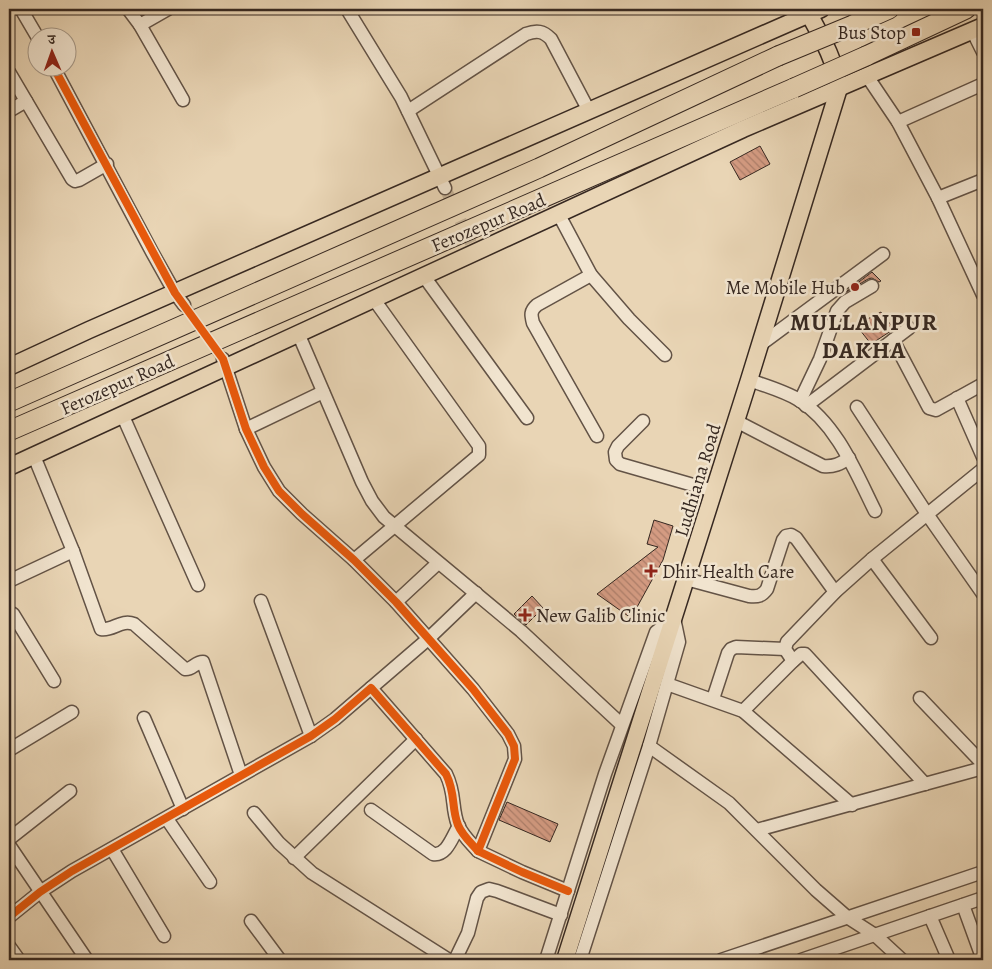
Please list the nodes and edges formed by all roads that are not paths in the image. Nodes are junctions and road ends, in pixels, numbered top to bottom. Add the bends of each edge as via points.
1 (21, 9) edge
2 (128, 9) edge
3 (168, 9) edge
4 (346, 9) edge
5 (889, 9) edge
6 (966, 9) edge
7 (815, 11) edge
8 (140, 25) junction
9 (32, 28) edge
10 (978, 28) edge
11 (983, 52) edge
12 (9, 72) edge
13 (867, 76) junction
14 (60, 78) edge
15 (983, 84) edge
16 (839, 88) junction
17 (183, 100) dead end
18 (26, 101) junction
19 (9, 111) edge
20 (408, 111) junction
21 (590, 111) junction
22 (898, 122) junction
23 (107, 164) junction
24 (983, 180) edge
25 (442, 183) junction
26 (938, 198) junction
27 (558, 213) junction
28 (883, 254) dead end
29 (423, 275) junction
30 (591, 275) junction
31 (872, 286) dead end
32 (983, 295) edge
33 (373, 298) junction
34 (180, 299) junction
35 (909, 328) dead end
36 (298, 333) junction
37 (893, 340) junction
38 (760, 345) junction
39 (665, 355) dead end
40 (225, 363) junction
41 (9, 367) edge
42 (749, 380) junction
43 (983, 384) edge
44 (323, 392) junction
45 (957, 398) junction
46 (9, 402) edge
47 (803, 403) junction
48 (857, 407) dead end
49 (122, 414) junction
50 (527, 418) dead end
51 (644, 421) dead end
52 (736, 421) junction
53 (246, 429) junction
54 (9, 431) edge
55 (598, 436) dead end
56 (34, 456) junction
57 (983, 457) edge
58 (849, 458) junction
59 (9, 467) edge
60 (983, 469) edge
61 (714, 491) junction
62 (875, 511) dead end
63 (927, 514) junction
64 (394, 526) junction
65 (73, 551) junction
66 (872, 559) junction
67 (354, 560) junction
68 (438, 563) junction
69 (686, 579) junction
70 (9, 581) edge
71 (198, 586) dead end
72 (835, 592) junction
73 (476, 594) junction
74 (983, 594) edge
75 (261, 601) dead end
76 (396, 602) junction
77 (9, 612) edge
78 (674, 618) junction
79 (931, 638) dead end
80 (428, 639) junction
81 (785, 649) junction
82 (793, 660) junction
83 (54, 681) dead end
84 (667, 684) junction
85 (371, 688) junction
86 (920, 698) dead end
87 (713, 699) junction
88 (743, 711) junction
89 (72, 712) dead end
90 (144, 718) dead end
91 (622, 725) junction
92 (311, 736) junction
93 (416, 739) junction
94 (649, 746) junction
95 (9, 750) edge
96 (983, 764) edge
97 (983, 768) edge
98 (241, 775) junction
99 (925, 784) junction
100 (70, 791) dead end
101 (852, 805) junction
102 (183, 809) junction
103 (370, 810) dead end
104 (254, 813) dead end
105 (167, 818) junction
106 (459, 826) junction
107 (757, 830) junction
108 (9, 839) edge
109 (9, 845) edge
110 (112, 849) junction
111 (478, 851) junction
112 (294, 858) junction
113 (983, 872) edge
114 (210, 882) dead end
115 (568, 891) junction
116 (40, 892) junction
117 (983, 898) edge
118 (963, 905) junction
119 (561, 915) junction
120 (847, 916) junction
121 (930, 916) junction
122 (9, 917) edge
123 (250, 921) dead end
124 (875, 935) junction
125 (164, 936) dead end
126 (9, 946) edge
127 (19, 960) edge
128 (87, 960) edge
129 (280, 960) edge
130 (449, 960) edge
131 (455, 960) edge
132 (546, 960) edge
133 (565, 960) edge
134 (580, 960) edge
135 (721, 960) edge
136 (801, 960) edge
137 (902, 960) edge
138 (949, 960) edge
139 (983, 960) edge

1 - 9 street
2 - 8 street
3 - 8 street
4 - 20 street
5 - 46 highway, bridge
6 - 54 highway, Ferozepur Road, bridge via 794,88
7 - 16 main road
7 - 21 main road
8 - 17 street
10 - 11 street
10 - 13 main road
12 - 18 street
13 - 16 main road
13 - 22 street
14 - 23 street
15 - 22 street
16 - 27 main road
16 - 38 main road, Ludhiana Road
18 - 19 street
18 - 23 street via 72,179 79,180
20 - 21 street via 534,31 551,39
20 - 25 street
21 - 25 main road
22 - 26 street
23 - 34 street
24 - 26 street
25 - 34 main road
26 - 32 street
27 - 29 main road via 473,247
27 - 30 street
28 - 38 street
29 - 33 main road
29 - 50 street
30 - 39 street
30 - 55 street via 537,305 531,316
31 - 47 street via 845,302 837,311
33 - 36 main road
33 - 64 street via 480,451
34 - 41 main road
35 - 37 street
36 - 40 main road
36 - 44 street
37 - 45 street via 929,408 936,410
37 - 47 street
38 - 42 main road, Ludhiana Road
40 - 49 main road
40 - 53 street
42 - 47 street
42 - 52 main road, Ludhiana Road
43 - 45 street
44 - 53 street
44 - 64 street via 372,501
45 - 57 street
47 - 58 street via 834,434
48 - 63 street
49 - 56 main road
49 - 71 street
51 - 61 street via 618,446 615,452 620,464
52 - 58 street via 823,466 831,467
52 - 61 main road, Ludhiana Road
53 - 67 street via 280,491
56 - 59 main road
56 - 65 street
58 - 62 street
60 - 63 street
61 - 69 main road, Ludhiana Road
63 - 66 street
63 - 74 street
64 - 67 street
64 - 68 street
65 - 70 street
65 - 98 street via 102,629 128,622 185,669 203,662
66 - 72 street
66 - 79 street
67 - 76 street
68 - 73 street
68 - 76 street
69 - 72 street via 749,596 763,595 783,540 791,535
69 - 78 main road, Ludhiana Road
72 - 81 street via 787,642
73 - 80 street
73 - 91 street
75 - 92 street
76 - 80 street
77 - 83 street
78 - 84 street via 679,642
78 - 91 street via 656,632
78 - 133 main road, Ludhiana Road
80 - 85 street
80 - 111 street via 473,689 514,746 510,772
81 - 82 street
81 - 87 street via 731,649
82 - 88 street
82 - 99 street via 805,654
84 - 87 street
84 - 94 street
85 - 92 street
85 - 93 street
86 - 96 street
87 - 88 street
88 - 101 street
89 - 95 street
90 - 102 street
91 - 115 street
92 - 98 street
93 - 106 street via 446,774
93 - 112 street
94 - 107 street via 728,804
94 - 134 street
97 - 99 street
98 - 102 street
99 - 101 street
100 - 108 street
101 - 107 street
102 - 105 street
103 - 106 street via 433,854 444,852
104 - 112 street
105 - 110 street
105 - 114 street
106 - 111 street
107 - 120 street via 816,890
109 - 116 street
110 - 116 street
110 - 125 street
111 - 115 street
112 - 130 street via 312,873
113 - 120 street
115 - 119 street
116 - 122 street
116 - 128 street
117 - 118 street
118 - 121 street
118 - 139 street
119 - 131 street via 497,890 481,892 476,898 468,933
119 - 132 street
120 - 124 street
120 - 135 street
121 - 124 street
121 - 138 street
123 - 129 street
124 - 136 street
124 - 137 street
126 - 127 street

